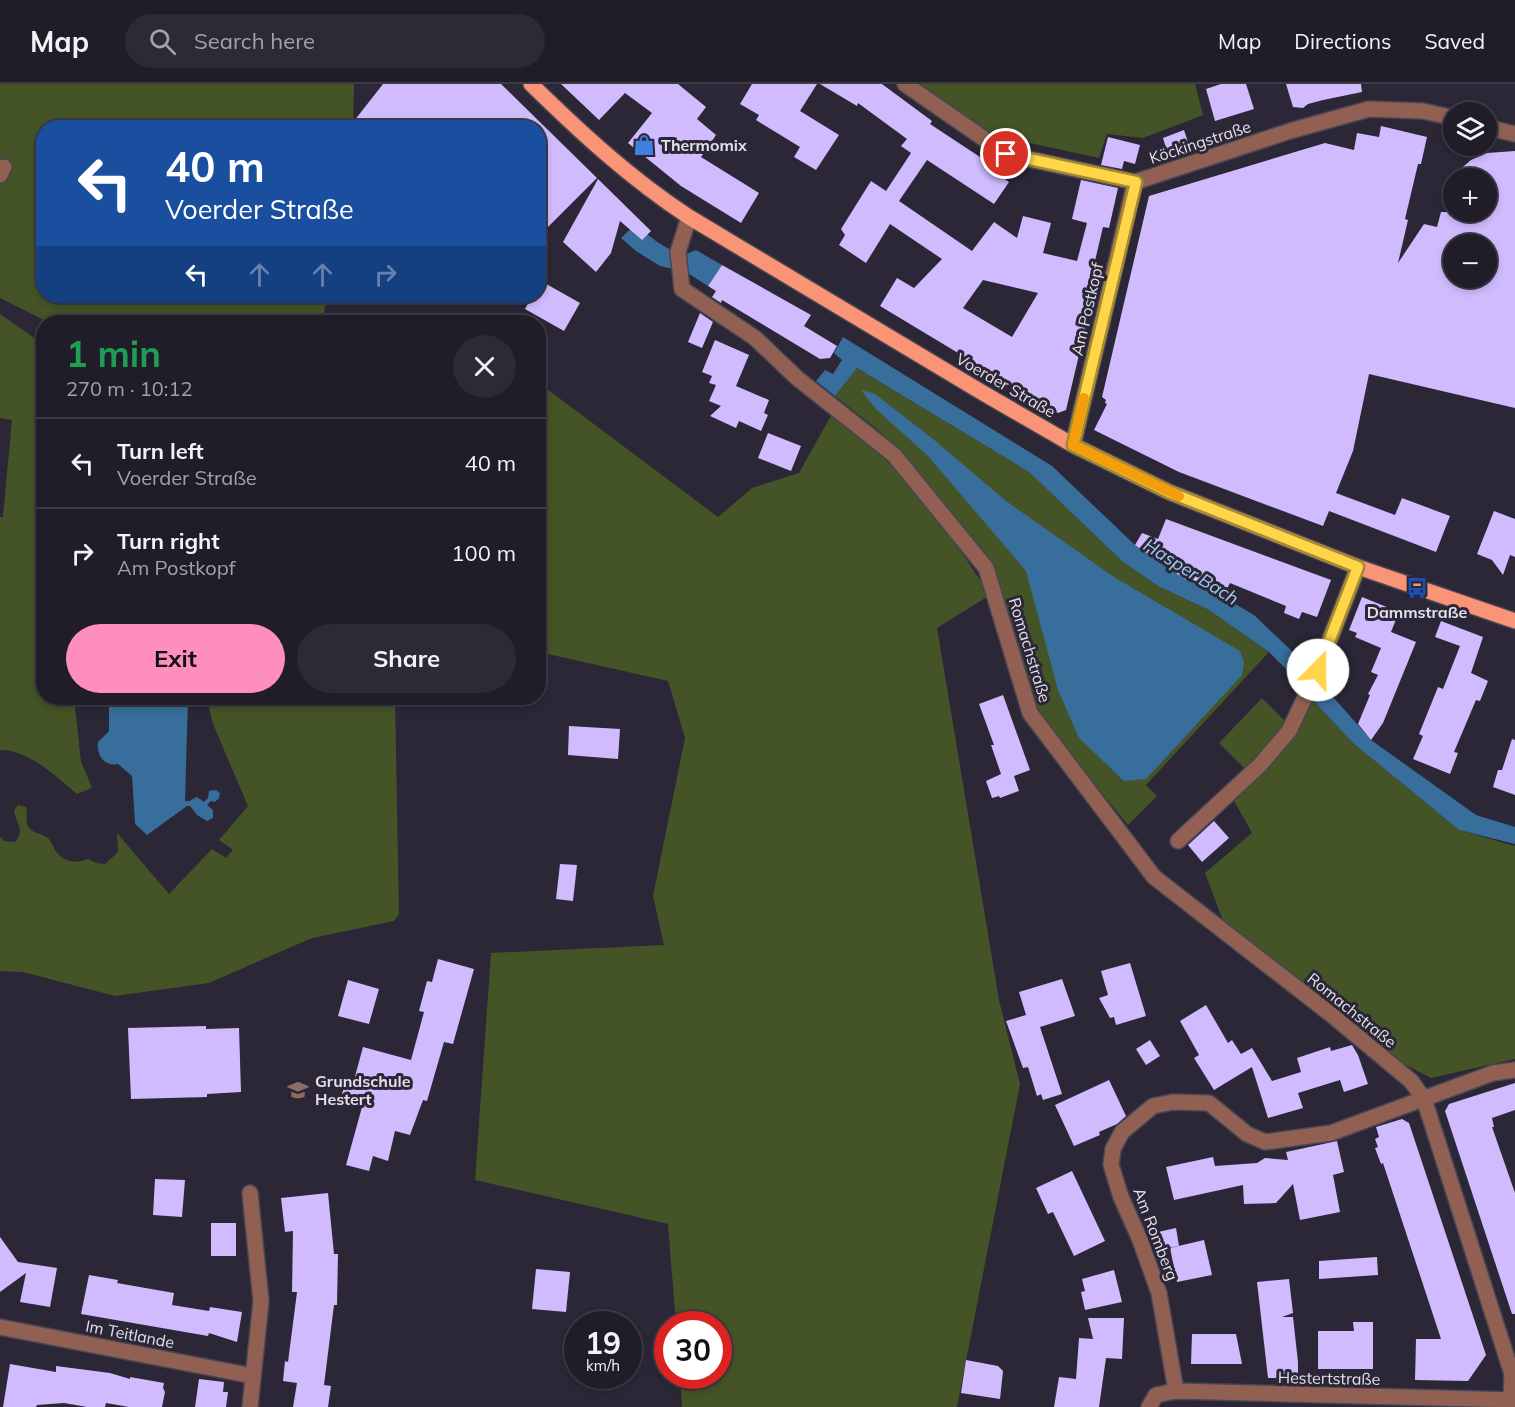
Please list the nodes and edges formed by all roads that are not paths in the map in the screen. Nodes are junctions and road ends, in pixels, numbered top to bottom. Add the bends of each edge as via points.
1 (531, 84) edge
2 (905, 84) edge
3 (1443, 116) edge
4 (1497, 130) edge
5 (1515, 134) edge
6 (1136, 182) junction
7 (689, 218) junction
8 (1073, 445) junction
9 (1358, 567) junction
10 (1515, 621) edge
11 (1178, 842) dead end
12 (1515, 1070) edge
13 (1424, 1099) junction
14 (250, 1193) dead end
15 (0, 1328) edge
16 (254, 1376) junction
17 (1176, 1391) junction
18 (1511, 1402) edge
19 (250, 1407) edge
20 (1149, 1407) edge

1 - 7 main road, Voerder Straße via 611,159
2 - 6 street, Köckingstraße via 1006,154
3 - 6 street, Köckingstraße via 1368,108
4 - 5 street
6 - 8 street, Am Postkopf
7 - 8 main road, Voerder Straße
7 - 13 street, Romachstraße via 678,252 682,289 755,338 797,378 894,455 986,568 1030,713 1154,877 1333,1016 1411,1081
8 - 9 main road, Voerder Straße via 1169,492
9 - 10 main road, Voerder Straße
9 - 11 street via 1318,670 1289,731 1260,765
12 - 13 street via 1493,1073
13 - 17 street, Am Romberg via 1331,1132 1265,1142 1247,1134 1209,1103 1153,1106 1122,1132 1113,1149 1111,1165 1160,1293
13 - 18 street, Romachstraße via 1512,1374
14 - 16 street via 261,1301
15 - 16 street, Im Teitlande
16 - 19 street
17 - 18 street, Hestertstraße
17 - 20 street, Hestertstraße via 1156,1395

